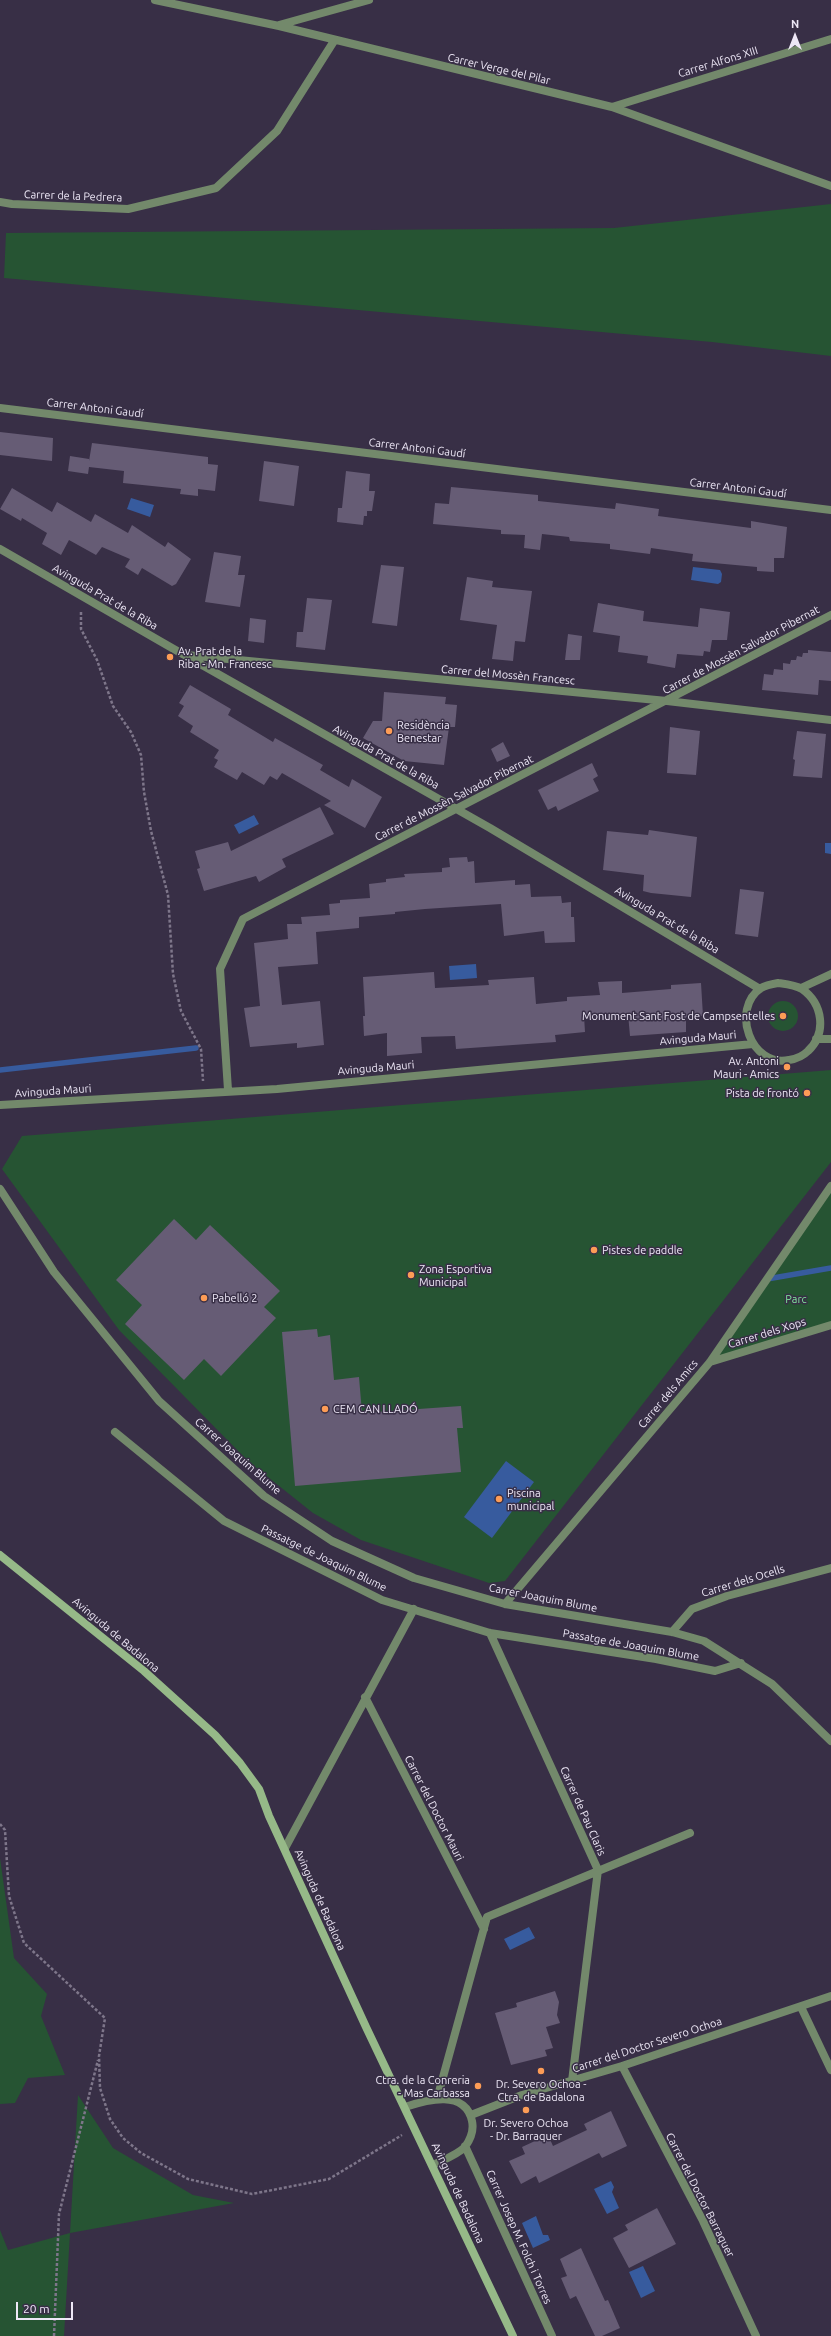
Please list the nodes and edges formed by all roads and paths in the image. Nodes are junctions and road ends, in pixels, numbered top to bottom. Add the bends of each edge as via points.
1 (155, 0) edge
2 (369, 0) edge
3 (279, 26) junction
4 (831, 39) edge
5 (334, 41) junction
6 (612, 107) junction
7 (831, 186) edge
8 (0, 202) edge
9 (0, 408) edge
10 (831, 510) edge
11 (0, 549) edge
12 (80, 595) junction
13 (831, 615) edge
14 (183, 655) junction
15 (667, 701) junction
16 (831, 720) edge
17 (456, 809) junction
18 (831, 974) edge
19 (801, 988) junction
20 (760, 989) junction
21 (816, 1039) junction
22 (831, 1039) edge
23 (753, 1044) junction
24 (228, 1090) junction
25 (204, 1093) junction
26 (0, 1105) edge
27 (831, 1186) edge
28 (0, 1189) edge
29 (831, 1325) edge
30 (710, 1362) junction
31 (115, 1432) dead end
32 (0, 1555) edge
33 (831, 1568) edge
34 (505, 1604) junction
35 (414, 1609) junction
36 (672, 1632) junction
37 (490, 1633) junction
38 (741, 1663) junction
39 (365, 1697) junction
40 (831, 1741) edge
41 (0, 1824) edge
42 (690, 1833) dead end
43 (285, 1848) junction
44 (598, 1870) junction
45 (484, 1929) junction
46 (831, 1996) edge
47 (801, 2007) junction
48 (99, 2056) junction
49 (622, 2066) junction
50 (831, 2070) edge
51 (572, 2081) junction
52 (438, 2100) junction
53 (405, 2107) junction
54 (471, 2115) junction
55 (415, 2128) junction
56 (465, 2146) junction
57 (433, 2165) junction
58 (54, 2336) edge
59 (513, 2336) edge
60 (552, 2336) edge
61 (756, 2336) edge

1 - 3 street, Carrer Verge del Pilar
2 - 3 street
3 - 5 street, Carrer Verge del Pilar
4 - 6 street, Carrer Alfons XIII
5 - 6 street, Carrer Verge del Pilar
5 - 8 street, Carrer de la Pedrera via 277,130 216,188 128,209
6 - 7 street, Carrer Verge del Pilar
9 - 10 street, Carrer Antoni Gaudí
11 - 12 street, Avinguda Prat de la Riba
12 - 14 street, Avinguda Prat de la Riba
12 - 25 path via 81,629 97,660 113,706 131,732 142,755 144,792 168,895 174,974 181,1011 201,1049
13 - 15 street, Carrer de Mossèn Salvador Pibernat
14 - 15 street, Carrer del Mossèn Francesc
14 - 17 street, Avinguda Prat de la Riba
15 - 16 street, Carrer del Mossèn Francesc
15 - 17 street, Carrer de Mossèn Salvador Pibernat
17 - 20 street, Avinguda Prat de la Riba
17 - 24 street, Carrer de Mossèn Salvador Pibernat via 243,919 220,969
18 - 19 street
19 - 20 street via 778,983
19 - 21 street via 816,1003 822,1020
20 - 23 street via 752,999 746,1024
21 - 22 street
21 - 23 street via 804,1056 785,1061 764,1056
23 - 24 street, Avinguda Mauri via 277,1088
24 - 25 street, Avinguda Mauri
25 - 26 street, Avinguda Mauri
27 - 30 street, Carrer dels Amics
28 - 34 street, Carrer Joaquim Blume via 54,1272 159,1401 264,1496 332,1541 414,1578
29 - 30 street, Carrer dels Xops
30 - 34 street, Carrer dels Amics
31 - 35 street, Passatge de Joaquim Blume via 224,1521 382,1600
32 - 43 street, Avinguda de Badalona via 144,1671 215,1735 240,1763 259,1790
33 - 36 street, Carrer dels Ocells via 726,1596 692,1609
34 - 36 street, Carrer Joaquim Blume
35 - 37 street, Passatge de Joaquim Blume
35 - 39 street
36 - 38 street, Carrer Joaquim Blume via 704,1641
37 - 38 street, Passatge de Joaquim Blume via 656,1659 715,1671
37 - 44 street, Carrer de Pau Claris
38 - 40 street, Carrer Joaquim Blume via 772,1684
39 - 43 street
39 - 45 street, Carrer del Doctor Mauri
41 - 48 path via 5,1830 9,1896 24,1943 105,2018
42 - 44 street
43 - 53 street, Avinguda de Badalona via 366,2028
44 - 45 street via 487,1917
44 - 51 street, Carrer de Pau Claris
45 - 52 street
46 - 47 street, Carrer del Doctor Severo Ochoa
47 - 49 street, Carrer del Doctor Severo Ochoa
47 - 50 street
48 - 55 path via 100,2088 110,2120 123,2138 142,2153 188,2179 252,2194 329,2179
48 - 58 path via 59,2214
49 - 51 street, Carrer del Doctor Severo Ochoa
49 - 61 street, Carrer del Doctor Barraquer via 703,2221
51 - 54 street, Carrer del Doctor Severo Ochoa via 522,2095
52 - 53 street
52 - 54 street via 461,2103
53 - 55 street, Avinguda de Badalona
54 - 56 street via 472,2134
55 - 57 street, Avinguda de Badalona
56 - 57 street
56 - 60 street, Carrer Josep M. Folch i Torres
57 - 59 street, Avinguda de Badalona

